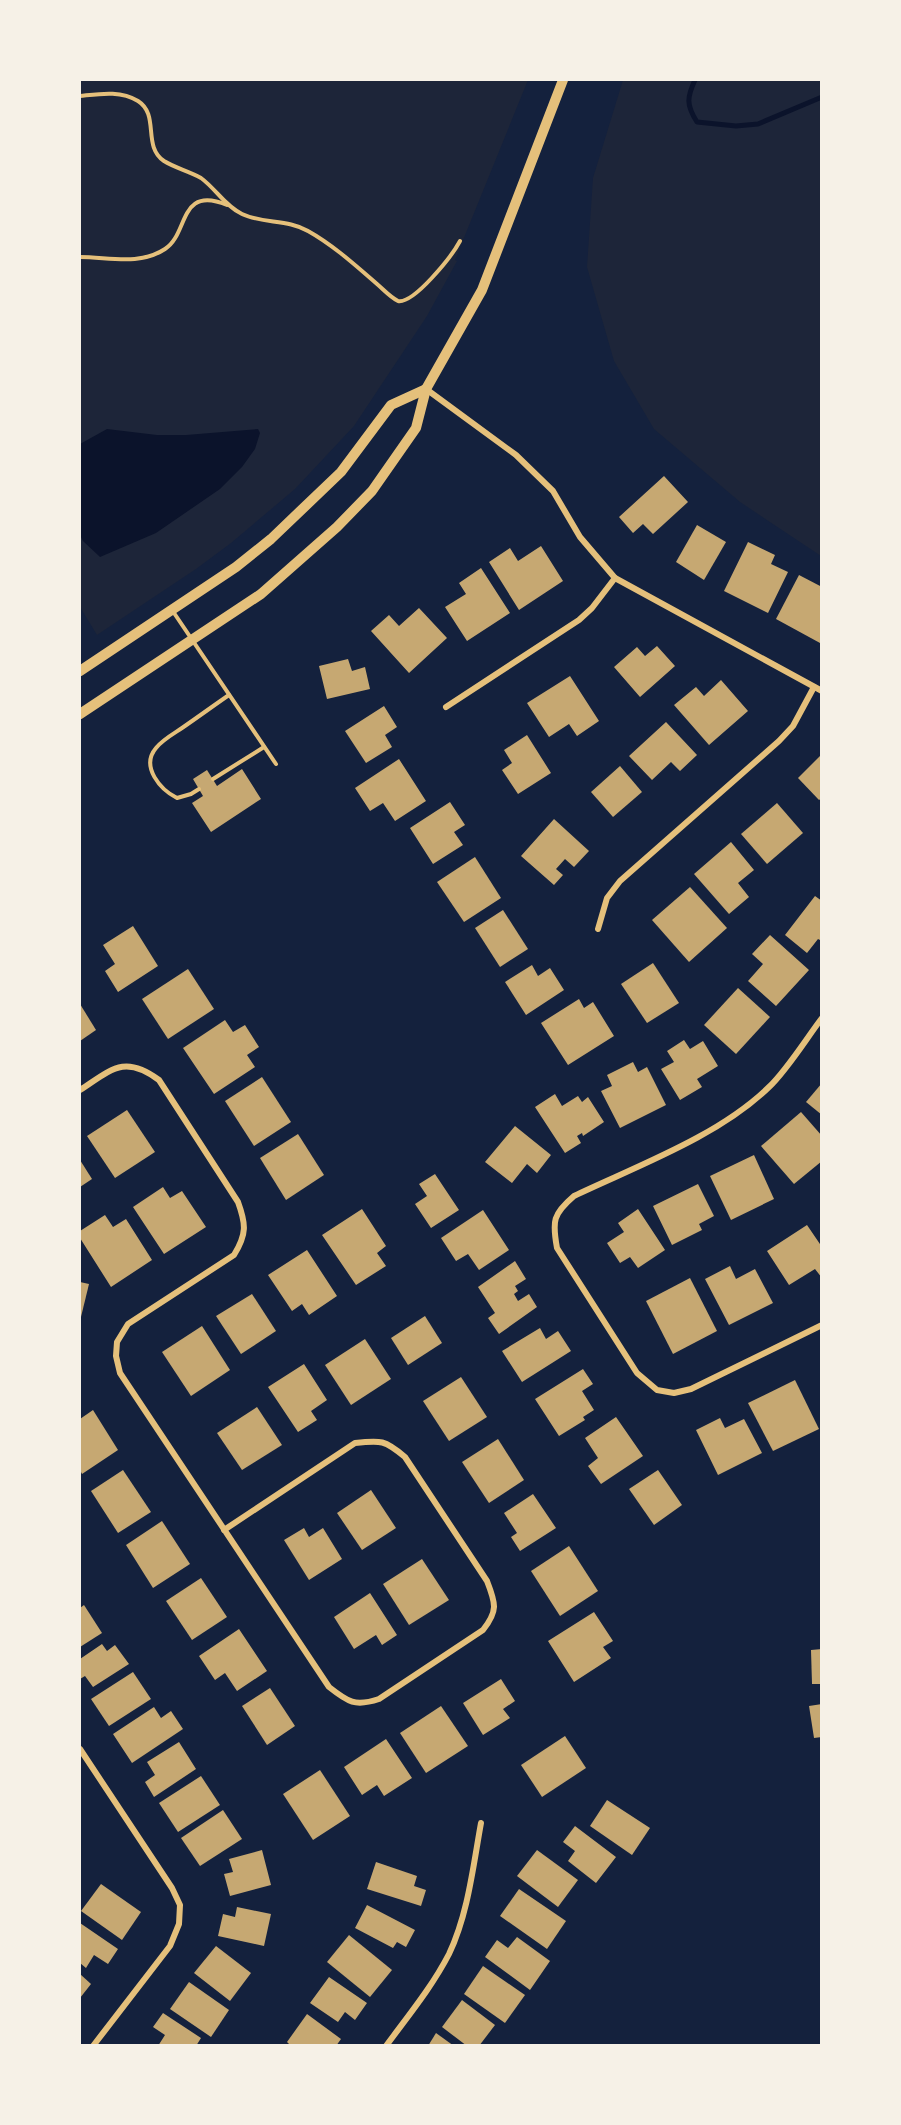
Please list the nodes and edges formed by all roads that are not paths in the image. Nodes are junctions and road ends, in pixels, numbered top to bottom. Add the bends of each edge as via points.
1 (562, 80) edge
2 (80, 96) edge
3 (229, 206) junction
4 (460, 241) dead end
5 (80, 257) edge
6 (426, 389) junction
7 (615, 578) junction
8 (172, 610) junction
9 (191, 640) junction
10 (80, 671) edge
11 (814, 687) junction
12 (822, 691) edge
13 (229, 695) junction
14 (446, 707) dead end
15 (80, 714) edge
16 (264, 747) junction
17 (276, 764) dead end
18 (213, 779) dead end
19 (199, 789) dead end
20 (598, 929) dead end
21 (822, 1018) edge
22 (80, 1090) edge
23 (822, 1325) edge
24 (224, 1530) junction
25 (80, 1749) edge
26 (481, 1823) dead end
27 (93, 2046) edge
28 (386, 2046) edge

1 - 6 main road via 482,290
2 - 3 lane via 113,94 141,103 149,114 153,145 159,156 199,177
3 - 4 lane via 250,217 308,230 401,303 444,264
3 - 5 lane via 218,201 196,204 186,214 174,241 143,258
6 - 7 street via 516,455 553,491 580,537
6 - 8 main road via 391,405 341,472 271,539
6 - 9 main road via 416,428 372,490 337,527 261,594
7 - 11 street
7 - 14 street via 579,620
8 - 9 lane
8 - 10 main road
9 - 13 lane
9 - 15 main road
11 - 12 street
11 - 20 street via 793,726 779,741 620,881 607,898
13 - 16 lane
13 - 19 lane via 169,737 152,755 155,778 166,792 177,798
16 - 17 lane
16 - 18 lane
21 - 23 street via 770,1086 742,1110 701,1136 574,1196 560,1208 553,1225 557,1248 637,1373 657,1390 674,1393 691,1389
22 - 24 street via 111,1070 131,1065 145,1069 159,1080 238,1202 244,1219 243,1240 234,1255 129,1324 117,1342 116,1356 120,1373
24 - 24 street via 329,1687 346,1700 364,1704 379,1699 483,1630 493,1616 495,1600 487,1581 405,1457 390,1444 355,1443
25 - 27 street via 180,1905 170,1946
26 - 28 street via 464,1913 449,1953

